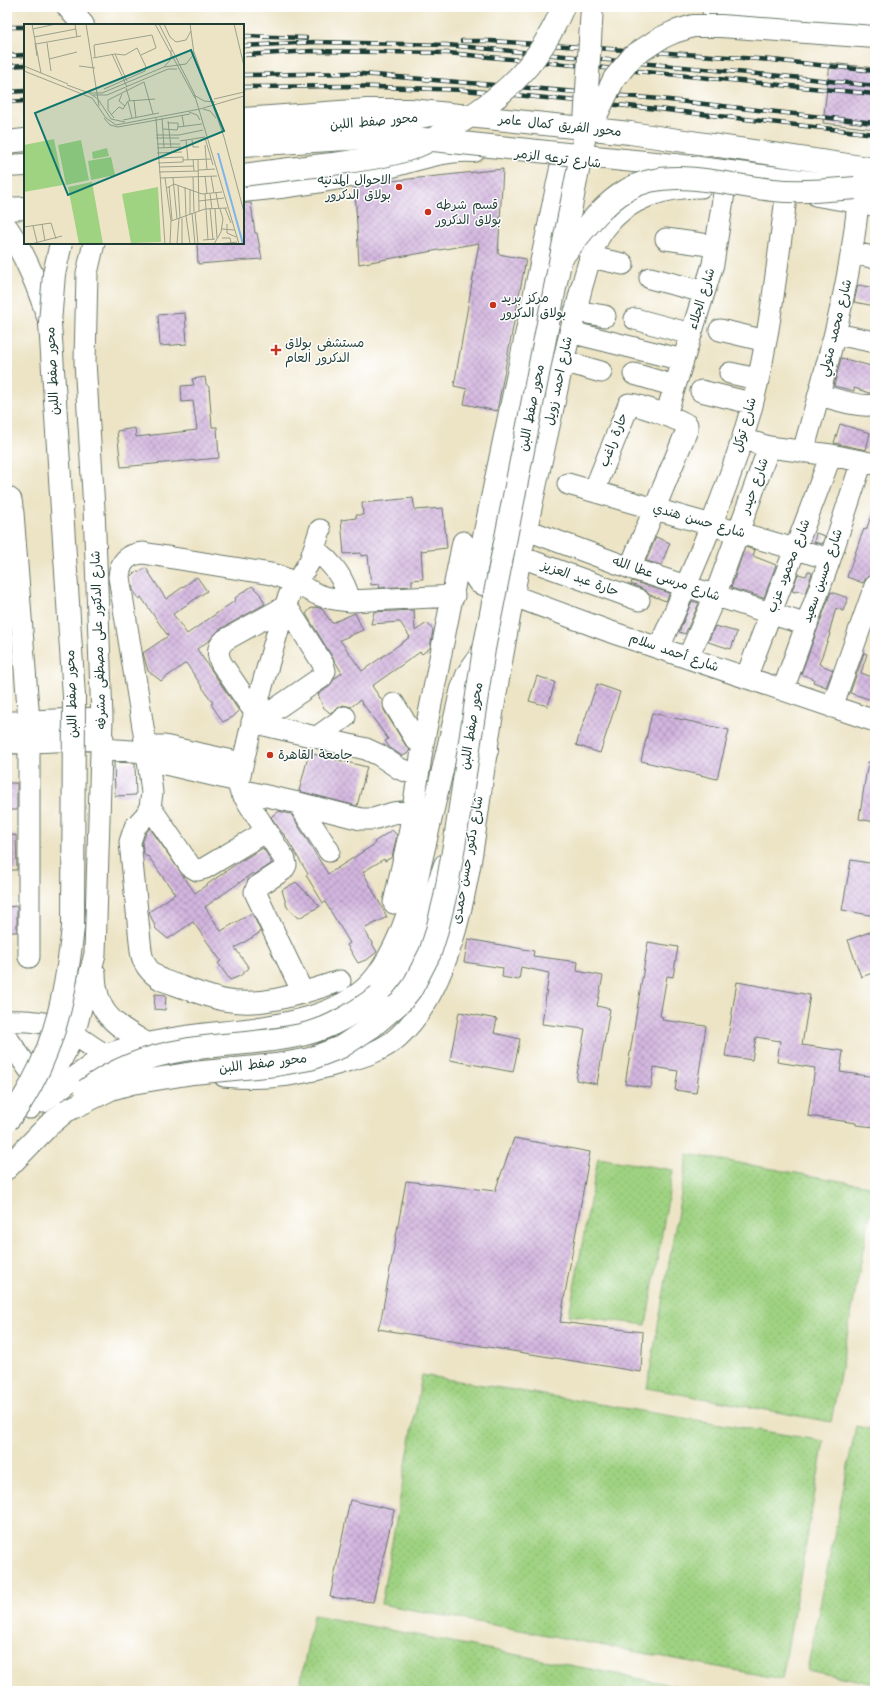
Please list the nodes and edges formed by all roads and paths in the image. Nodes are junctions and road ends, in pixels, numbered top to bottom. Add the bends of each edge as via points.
1 (68, 7) edge
2 (552, 7) edge
3 (563, 7) edge
4 (592, 7) edge
5 (712, 7) edge
6 (875, 20) edge
7 (82, 24) edge
8 (875, 37) edge
9 (244, 119) edge
10 (244, 131) edge
11 (24, 140) edge
12 (584, 140) junction
13 (7, 142) edge
14 (244, 144) edge
15 (562, 161) junction
16 (24, 165) edge
17 (7, 166) edge
18 (875, 169) edge
19 (244, 175) edge
20 (724, 189) junction
21 (787, 190) junction
22 (244, 191) edge
23 (692, 195) dead end
24 (866, 196) edge
25 (24, 208) edge
26 (7, 209) edge
27 (7, 228) edge
28 (666, 239) dead end
29 (94, 244) edge
30 (716, 246) junction
31 (61, 247) edge
32 (852, 252) junction
33 (562, 257) junction
34 (590, 257) junction
35 (875, 258) edge
36 (623, 264) dead end
37 (650, 278) dead end
38 (704, 292) junction
39 (575, 311) junction
40 (605, 316) dead end
41 (635, 319) dead end
42 (50, 323) junction
43 (720, 330) dead end
44 (570, 332) junction
45 (691, 334) junction
46 (836, 334) junction
47 (766, 341) junction
48 (875, 342) edge
49 (683, 360) junction
50 (564, 361) junction
51 (601, 372) dead end
52 (730, 373) dead end
53 (634, 374) dead end
54 (757, 379) junction
55 (675, 386) junction
56 (702, 391) dead end
57 (819, 395) junction
58 (751, 403) junction
59 (874, 404) edge
60 (666, 416) junction
61 (742, 439) junction
62 (769, 447) junction
63 (803, 452) junction
64 (831, 455) junction
65 (868, 462) edge
66 (568, 484) dead end
67 (594, 491) junction
68 (7, 497) edge
69 (654, 508) junction
70 (712, 525) junction
71 (527, 530) junction
72 (739, 532) junction
73 (463, 542) dead end
74 (796, 549) junction
75 (521, 557) junction
76 (830, 559) junction
77 (630, 568) junction
78 (296, 583) junction
79 (686, 586) junction
80 (875, 586) edge
81 (513, 595) junction
82 (454, 596) junction
83 (715, 596) junction
84 (639, 600) dead end
85 (350, 601) junction
86 (284, 609) junction
87 (771, 614) junction
88 (806, 625) junction
89 (484, 648) junction
90 (660, 648) junction
91 (688, 658) junction
92 (746, 678) junction
93 (783, 690) junction
94 (394, 704) dead end
95 (832, 707) junction
96 (254, 716) junction
97 (345, 717) dead end
98 (102, 718) junction
99 (28, 721) junction
100 (875, 721) edge
101 (7, 722) edge
102 (317, 737) junction
103 (28, 742) junction
104 (7, 743) edge
105 (102, 744) junction
106 (423, 744) junction
107 (487, 750) junction
108 (148, 752) junction
109 (418, 775) junction
110 (240, 778) junction
111 (298, 802) junction
112 (150, 807) junction
113 (412, 811) junction
114 (266, 831) junction
115 (329, 851) dead end
116 (394, 903) dead end
117 (95, 954) junction
118 (29, 957) dead end
119 (340, 981) dead end
120 (377, 986) junction
121 (303, 993) junction
122 (7, 1021) edge
123 (74, 1035) junction
124 (7, 1038) edge
125 (147, 1044) junction
126 (106, 1055) junction
127 (193, 1072) junction
128 (43, 1089) junction
129 (30, 1108) junction
130 (66, 1111) junction
131 (7, 1122) edge
132 (7, 1168) edge

1 - 7 main road
2 - 10 main road, محور صفط اللبن, bridge via 531,46 508,74 485,92 456,108 393,122
3 - 19 main road, bridge via 539,52 522,75 489,104 441,136 413,148 381,156
4 - 12 main road, محور صفط اللبن, bridge
5 - 6 main road
8 - 12 main road, bridge via 721,26 693,26 674,32 633,56 614,79
9 - 18 main road, محور الفريق كمال عامر, bridge via 367,110 411,110 630,133
11 - 13 main road
12 - 33 main road, محور صفط اللبن, bridge
14 - 24 main road, محور الفريق كمال عامر, bridge via 365,138 433,140 675,165
15 - 20 main road, شارع ترعه الزمر
15 - 22 main road, شارع ترعه الزمر via 508,153 448,151 364,173 291,186
15 - 81 street, شارع أحمد سلام via 475,577 479,582
16 - 17 main road
20 - 21 main road, شارع ترعه الزمر
20 - 23 street
20 - 30 street, شارع الجلاء
20 - 34 street, شارع احمد زويل via 672,189 642,199 627,207 609,222
21 - 24 main road, شارع ترعه الزمر
21 - 47 street, شارع توكل
24 - 32 street, شارع محمد متولي
24 - 33 main road, bridge via 784,191 678,178 653,179 627,189 616,197
25 - 26 main road
27 - 42 main road via 34,277
28 - 30 street
29 - 98 street, شارع الدكتور على مصطفى مشرفه via 86,273 85,360
30 - 38 street, شارع الجلاء
31 - 42 main road, محور صفط اللبن, bridge via 54,274
32 - 35 street
32 - 46 street, شارع محمد متولي
33 - 89 main road, محور صفط اللبن, bridge
34 - 36 street
34 - 39 street, شارع احمد زويل
37 - 38 street
38 - 45 street, شارع الجلاء
39 - 40 street
39 - 44 street, شارع احمد زويل
41 - 45 street
42 - 131 main road, محور صفط اللبن, bridge via 74,696 73,927 64,995 49,1049 23,1100
43 - 47 street
44 - 49 street
44 - 50 street, شارع احمد زويل
45 - 49 street, شارع الجلاء
46 - 48 street
46 - 57 street, شارع محمد متولي
47 - 54 street, شارع توكل
49 - 55 street, شارع الجلاء
50 - 51 street
50 - 71 street, شارع احمد زويل
52 - 54 street
53 - 55 street
54 - 58 street, شارع توكل
55 - 60 street, شارع الجلاء
56 - 58 street
57 - 59 street
57 - 63 street, شارع محمد متولي
58 - 61 street, شارع توكل
60 - 67 street, حارة راغب via 629,404
60 - 69 street via 685,423 688,427
61 - 62 street
61 - 70 street, شارع توكل
62 - 63 street
62 - 72 street, شارع حيدر
63 - 64 street
64 - 65 street
64 - 74 street, شارع محمود عزب
65 - 76 street, شارع حسين سعيد
66 - 67 street, شارع حسن هندي
67 - 69 street, شارع حسن هندي
68 - 99 street via 11,500 13,513
69 - 70 street, شارع حسن هندي
69 - 77 street
70 - 72 street, شارع حسن هندي
70 - 79 street, شارع توكل
71 - 75 street, شارع احمد زويل
71 - 77 street, شارع مرسى عطا الله
72 - 74 street, شارع حسن هندي
72 - 83 street, شارع حيدر
73 - 82 street
74 - 76 street, شارع حسن هندي
74 - 87 street, شارع محمود عزب
75 - 81 street, شارع احمد زويل
75 - 84 street, حارة عبد العزيز
76 - 88 street, شارع حسين سعيد
77 - 79 street, شارع مرسى عطا الله
78 - 85 street via 321,596
78 - 85 street via 310,561 318,540 334,566
78 - 86 street
78 - 108 street via 271,574 143,553 128,557 123,562 119,577
79 - 83 street, شارع مرسى عطا الله
79 - 90 street, شارع توكل
80 - 95 street
81 - 90 street, شارع أحمد سلام
81 - 107 street, شارع دكتور حسن حمدى
82 - 85 street
82 - 106 street
83 - 87 street, شارع مرسى عطا الله
83 - 91 street, شارع حيدر
86 - 96 street
86 - 96 street via 277,610 224,640 218,651 221,663 252,708
86 - 96 street via 290,613 325,671 322,677 274,710
87 - 88 street, شارع مرسى عطا الله
87 - 92 street, شارع محمود عزب
88 - 93 street, شارع حسين سعيد
89 - 120 street via 467,674 461,690 414,893 404,926
89 - 130 main road, محور صفط اللبن, bridge via 455,840 436,934 420,973 401,1002 373,1026 341,1048 310,1059 152,1079 111,1089
90 - 91 street, شارع أحمد سلام
91 - 92 street, شارع أحمد سلام
92 - 93 street, شارع أحمد سلام
93 - 95 street, شارع أحمد سلام
94 - 106 street via 416,740
95 - 100 street, شارع أحمد سلام
96 - 102 street
96 - 110 street
97 - 102 street
98 - 99 street
98 - 105 street, شارع الدكتور على مصطفى مشرفه
99 - 101 street
99 - 103 street
102 - 109 street via 366,749 400,769
103 - 104 street
103 - 105 street
103 - 118 street
105 - 108 street
105 - 117 street, شارع الدكتور على مصطفى مشرفه
106 - 109 street
107 - 120 main road via 416,940 393,980
107 - 127 street, شارع دكتور حسن حمدى via 473,846 458,920 438,980 420,1013 400,1036 371,1054 318,1070 282,1077 249,1078
108 - 110 street via 158,746 164,746
108 - 112 street via 152,794
109 - 113 street
110 - 111 street
110 - 114 street
111 - 113 street via 367,820
111 - 115 street
112 - 114 street via 190,866 197,870 206,868
112 - 121 street via 135,827 130,842 141,951 146,967 162,980 224,1000 264,1002
113 - 116 street
114 - 121 street via 286,865 283,870 257,887 255,893
117 - 123 street, شارع الدكتور على مصطفى مشرفه
117 - 125 street via 98,997 103,1009 116,1025
119 - 121 street
120 - 125 street via 311,1016 284,1024 185,1036
120 - 130 main road, bridge via 342,1019 306,1034 184,1050 124,1066 86,1090
122 - 123 street, شارع دكتور حسن حمدى via 42,1022 60,1027
123 - 126 street, شارع دكتور حسن حمدى
123 - 128 street, شارع الدكتور على مصطفى مشرفه via 53,1076
124 - 128 street
125 - 126 street
125 - 127 street
126 - 127 street, شارع دكتور حسن حمدى via 117,1061 139,1066
126 - 129 street via 34,1108
128 - 129 street, شارع الدكتور على مصطفى مشرفه via 30,1104
129 - 131 street
130 - 132 main road, محور صفط اللبن

